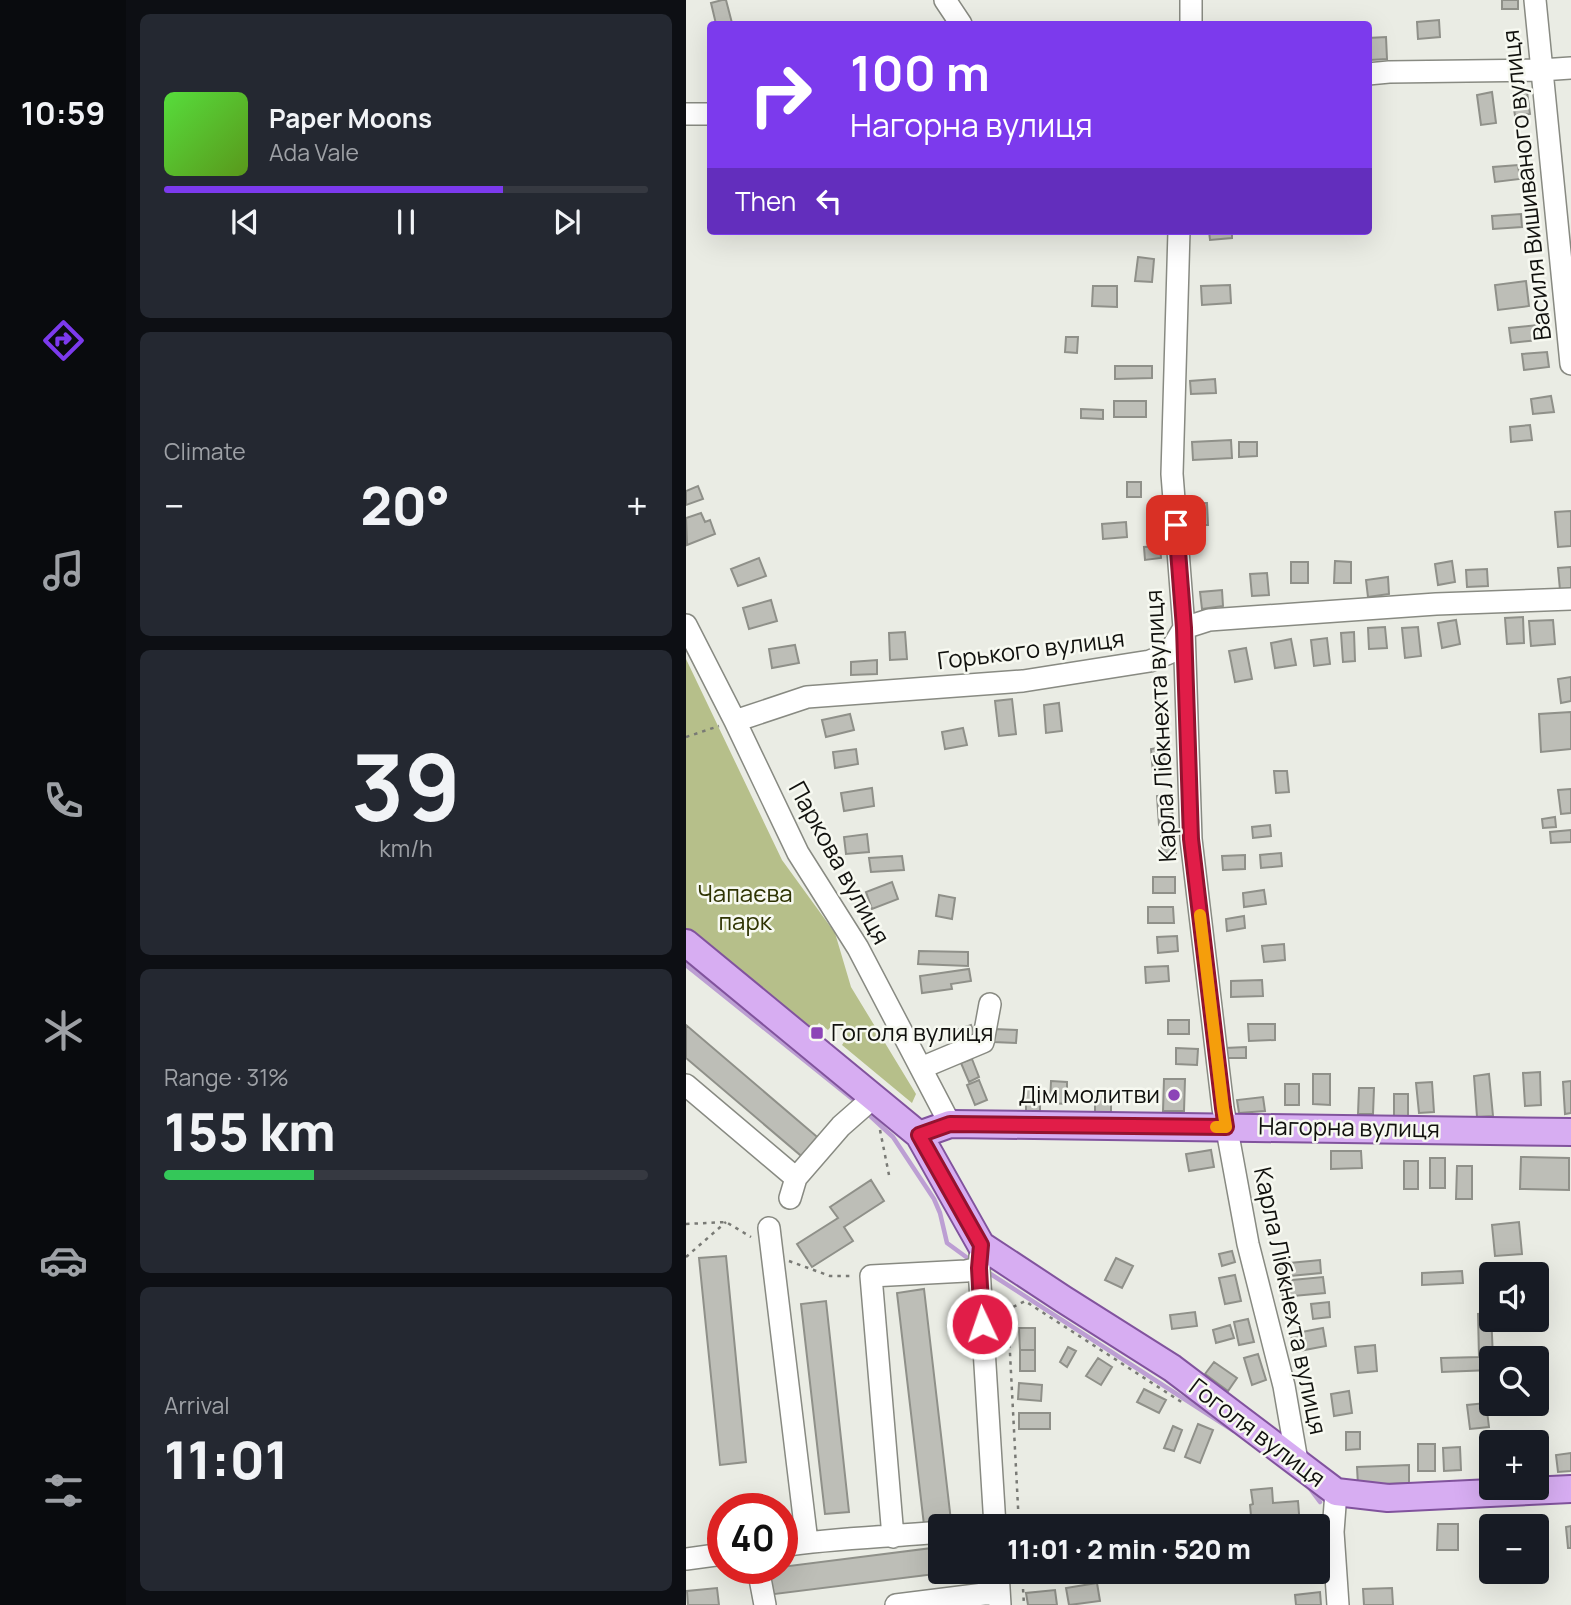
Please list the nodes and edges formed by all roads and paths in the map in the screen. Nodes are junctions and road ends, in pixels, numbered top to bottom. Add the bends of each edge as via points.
1 (945, 0) edge
2 (1191, 0) edge
3 (1535, 0) edge
4 (959, 21) edge
5 (1191, 21) edge
6 (1571, 68) edge
7 (1541, 70) junction
8 (1372, 74) edge
9 (686, 114) edge
10 (707, 114) edge
11 (1179, 235) edge
12 (1571, 364) edge
13 (1571, 599) edge
14 (686, 625) edge
15 (1184, 628) junction
16 (735, 721) junction
17 (686, 737) edge
18 (686, 943) edge
19 (990, 1004) dead end
20 (921, 1068) junction
21 (686, 1085) edge
22 (874, 1097) junction
23 (950, 1124) junction
24 (880, 1127) dead end
25 (1226, 1127) junction
26 (1571, 1132) edge
27 (919, 1135) junction
28 (889, 1175) dead end
29 (726, 1222) junction
30 (686, 1224) edge
31 (770, 1238) junction
32 (980, 1256) junction
33 (686, 1257) edge
34 (870, 1276) junction
35 (1184, 1404) dead end
36 (1297, 1461) junction
37 (1571, 1489) edge
38 (1336, 1492) junction
39 (991, 1514) edge
40 (1019, 1514) edge
41 (928, 1533) edge
42 (893, 1537) junction
43 (807, 1542) junction
44 (798, 1543) edge
45 (707, 1556) edge
46 (686, 1559) edge
47 (761, 1584) edge
48 (1023, 1584) edge
49 (1000, 1599) edge
50 (925, 1603) edge
51 (765, 1605) edge
52 (896, 1605) edge
53 (1024, 1605) edge
54 (1338, 1605) edge

1 - 4 street
2 - 5 street
3 - 7 street, Василя Вишиваного вулиця
6 - 7 street
7 - 8 street
7 - 12 street, Василя Вишиваного вулиця
9 - 10 street
11 - 15 street, Карла Лібкнехта вулиця via 1172,474
13 - 15 street via 1209,620
14 - 16 street, Паркова вулиця
15 - 16 street, Горького вулиця via 1169,653 1150,662 1023,681 807,697
15 - 25 street, Карла Лібкнехта вулиця via 1191,839
16 - 17 path
16 - 20 street, Паркова вулиця via 798,853 858,948
18 - 22 main road
19 - 20 street via 983,1042
20 - 23 street, Паркова вулиця
21 - 22 street via 793,1188 841,1126
22 - 27 main road
23 - 25 main road, Нагорна вулиця
23 - 27 main road, Нагорна вулиця
24 - 28 path
25 - 26 main road, Нагорна вулиця
25 - 36 street, Карла Лібкнехта вулиця
27 - 32 main road
29 - 30 path
29 - 31 path
29 - 33 path
31 - 34 path via 788,1260 830,1276
31 - 43 street
32 - 34 street via 966,1271
32 - 36 main road, Гоголя вулиця via 1063,1299 1172,1368
32 - 39 street
34 - 42 street
35 - 40 path via 1025,1301 1013,1307 1007,1315
36 - 38 main road, Гоголя вулиця
37 - 38 main road, Гоголя вулиця via 1388,1498
38 - 54 street via 1327,1532
41 - 42 street
42 - 43 street
43 - 44 street
45 - 46 street
47 - 51 street
48 - 53 path
49 - 50 street
50 - 52 street

